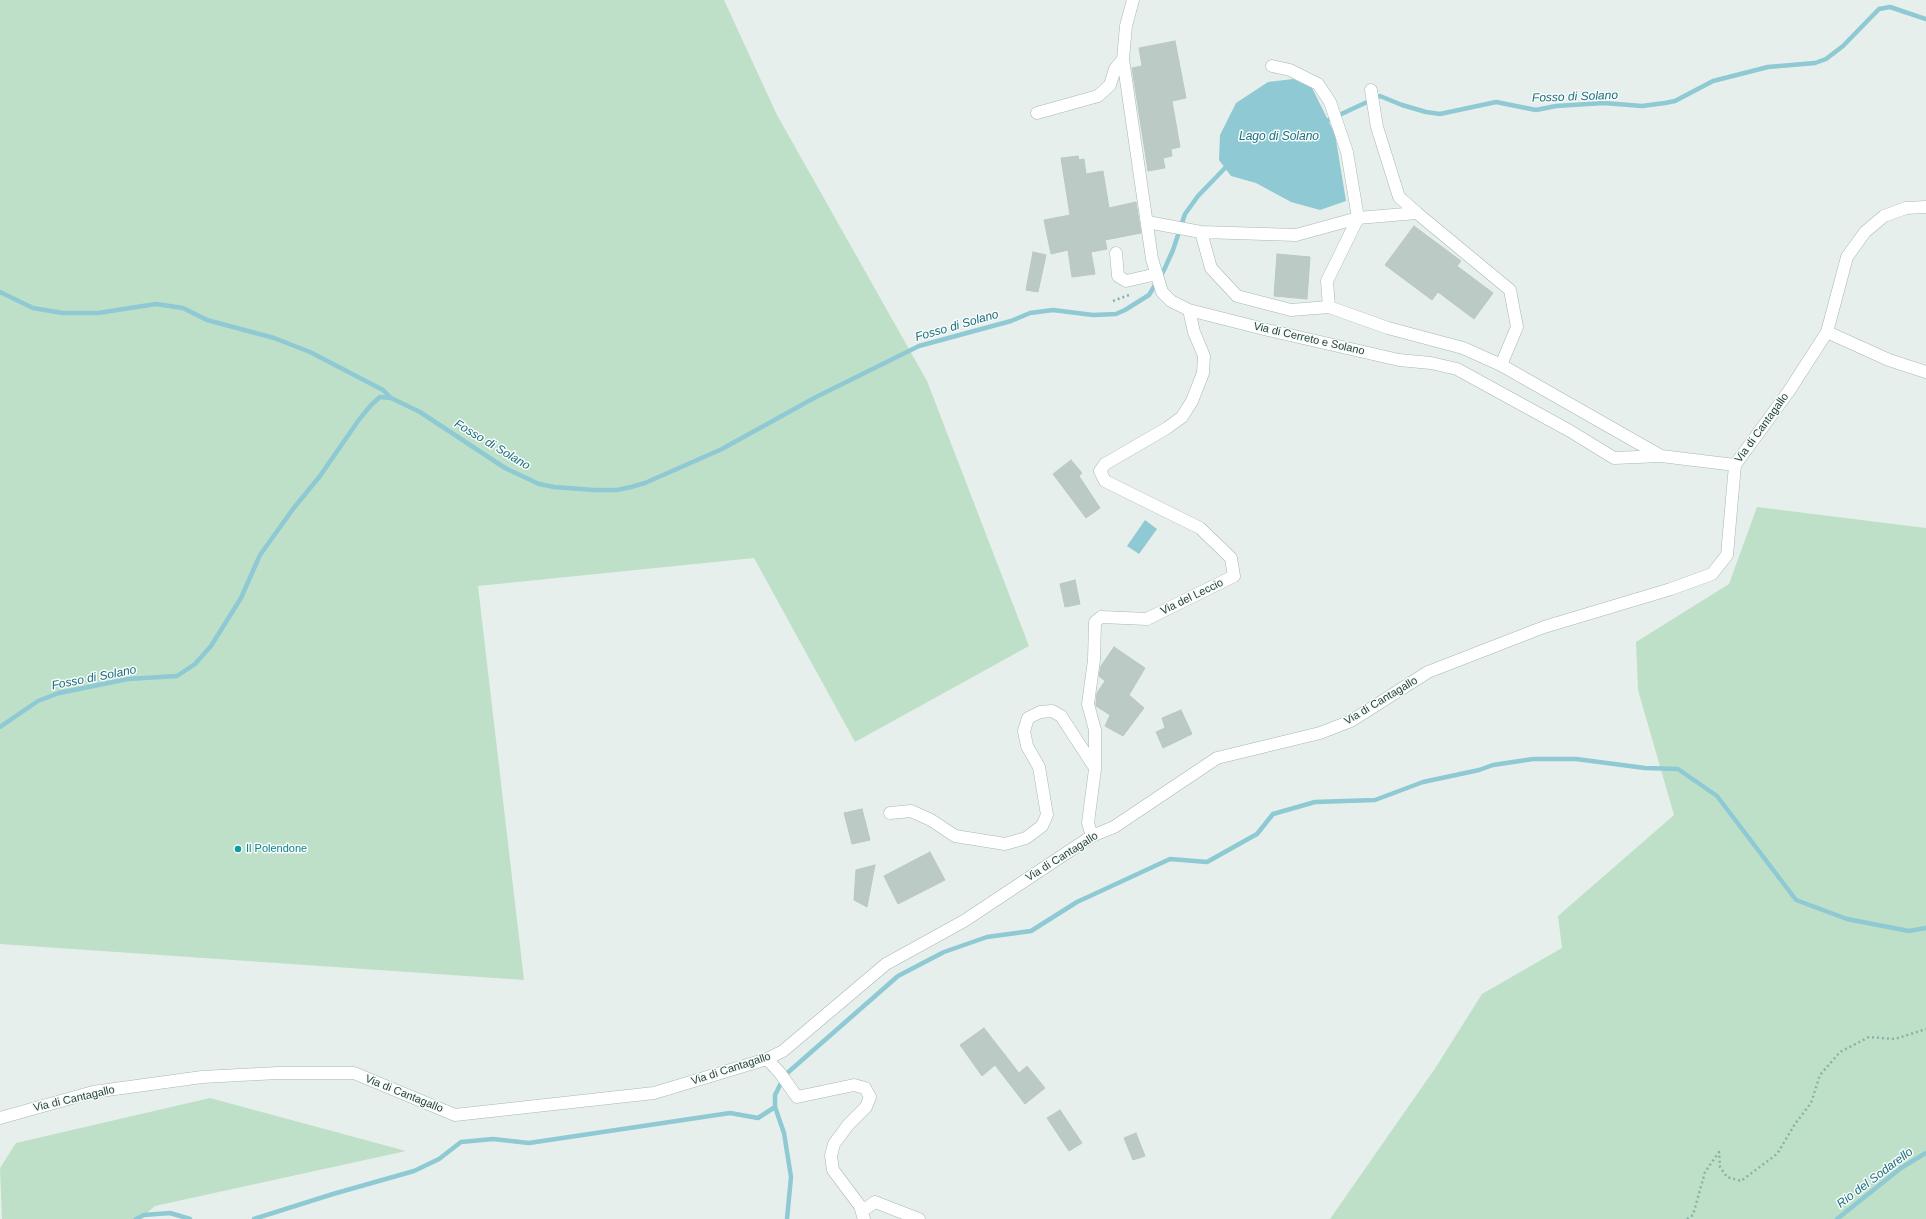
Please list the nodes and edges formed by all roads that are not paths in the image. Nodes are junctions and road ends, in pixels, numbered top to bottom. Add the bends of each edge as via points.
1 (1133, 0) edge
2 (1123, 59) junction
3 (1272, 66) dead end
4 (1371, 90) dead end
5 (1037, 113) dead end
6 (1926, 207) edge
7 (1417, 213) junction
8 (1358, 218) junction
9 (1147, 222) junction
10 (1201, 232) junction
11 (1116, 253) dead end
12 (1157, 274) junction
13 (1329, 307) junction
14 (1189, 310) junction
15 (1827, 332) junction
16 (1501, 365) junction
17 (1926, 372) edge
18 (1661, 456) junction
19 (1735, 465) junction
20 (1095, 769) junction
21 (890, 813) dead end
22 (1092, 836) junction
23 (767, 1059) junction
24 (0, 1118) edge
25 (863, 1215) edge
26 (919, 1219) edge

1 - 2 street, Via di Cerreto e Solano via 1126,26
2 - 5 street via 1115,69 1110,85 1098,96
2 - 9 street, Via di Cerreto e Solano
3 - 8 street via 1290,70 1318,84 1330,102 1347,152
4 - 7 street via 1377,126 1399,197
6 - 15 street, Via di Cantagallo via 1906,208 1884,216 1865,232 1847,258
7 - 8 street
7 - 16 street via 1510,290 1517,327
8 - 10 street via 1296,235
8 - 13 street via 1327,281
9 - 10 street
9 - 12 street, Via di Cerreto e Solano via 1152,259
10 - 13 street via 1211,268 1237,296 1291,310
11 - 12 street via 1118,276 1126,281
12 - 14 street, Via di Cerreto e Solano via 1162,292 1171,301
13 - 16 street via 1388,328 1463,348
14 - 18 street, Via di Cerreto e Solano via 1399,360 1457,369 1614,458
14 - 20 street, Via del Leccio via 1194,332 1204,356 1203,373 1192,401 1177,421 1105,464 1100,471 1104,481 1200,528 1231,558 1234,576 1147,619 1101,617 1095,622 1094,660 1088,704 1095,730
15 - 17 street via 1889,360
15 - 19 street, Via di Cantagallo via 1789,391
16 - 18 street
18 - 19 street, Via di Cerreto e Solano
19 - 22 street, Via di Cantagallo via 1726,556 1712,574 1544,627 1428,672 1351,721 1320,733 1217,758 1114,827
20 - 21 street via 1061,716 1052,711 1040,712 1028,718 1024,731 1027,746 1039,767 1047,815 1042,826 1026,838 1005,844 955,836 931,820 911,811
20 - 22 street, Via del Leccio via 1088,823
22 - 23 street, Via di Cantagallo via 964,921 886,964 783,1051
23 - 24 street, Via di Cantagallo via 654,1093 455,1115 354,1073 278,1073 202,1077 93,1092
23 - 25 street via 797,1097 854,1085 865,1088 870,1097 866,1108 848,1125 834,1144 831,1156 833,1170 860,1206
25 - 26 street via 875,1202

